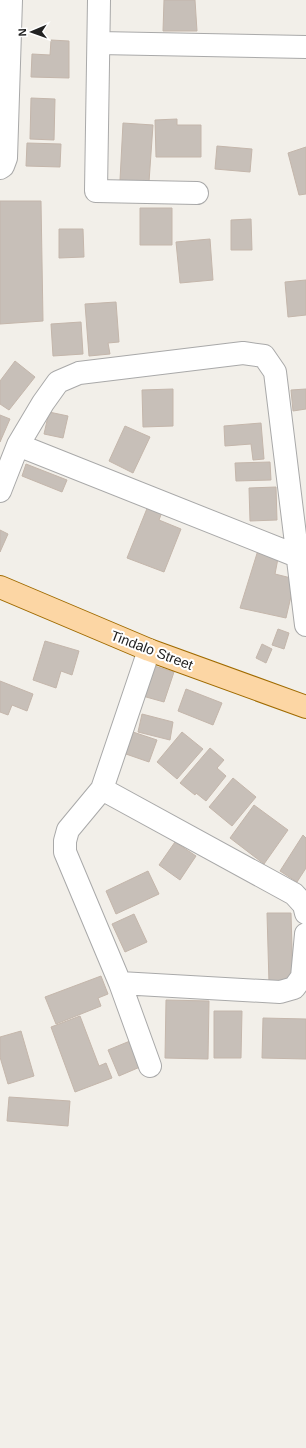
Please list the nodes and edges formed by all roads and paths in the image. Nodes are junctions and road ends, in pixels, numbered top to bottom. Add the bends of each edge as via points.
1 (11, 0) edge
2 (99, 0) edge
3 (99, 43) junction
4 (306, 47) edge
5 (0, 168) edge
6 (197, 193) dead end
7 (18, 445) junction
8 (0, 491) edge
9 (297, 556) junction
10 (0, 587) edge
11 (306, 625) edge
12 (149, 650) junction
13 (306, 707) edge
14 (102, 789) junction
15 (306, 913) edge
16 (306, 934) edge
17 (120, 983) junction
18 (150, 1066) dead end

1 - 5 street via 6,158
2 - 3 street
3 - 4 street
3 - 6 street via 96,191
7 - 8 street
7 - 9 street
7 - 9 street via 58,382 79,373 243,353 264,356 275,372
9 - 11 street
10 - 12 main road, Tindalo Street
12 - 13 main road, Tindalo Street
12 - 14 street
14 - 15 street via 294,894 304,905
14 - 17 street via 68,830 65,852
16 - 17 street via 302,977 294,988 280,992
17 - 18 street

